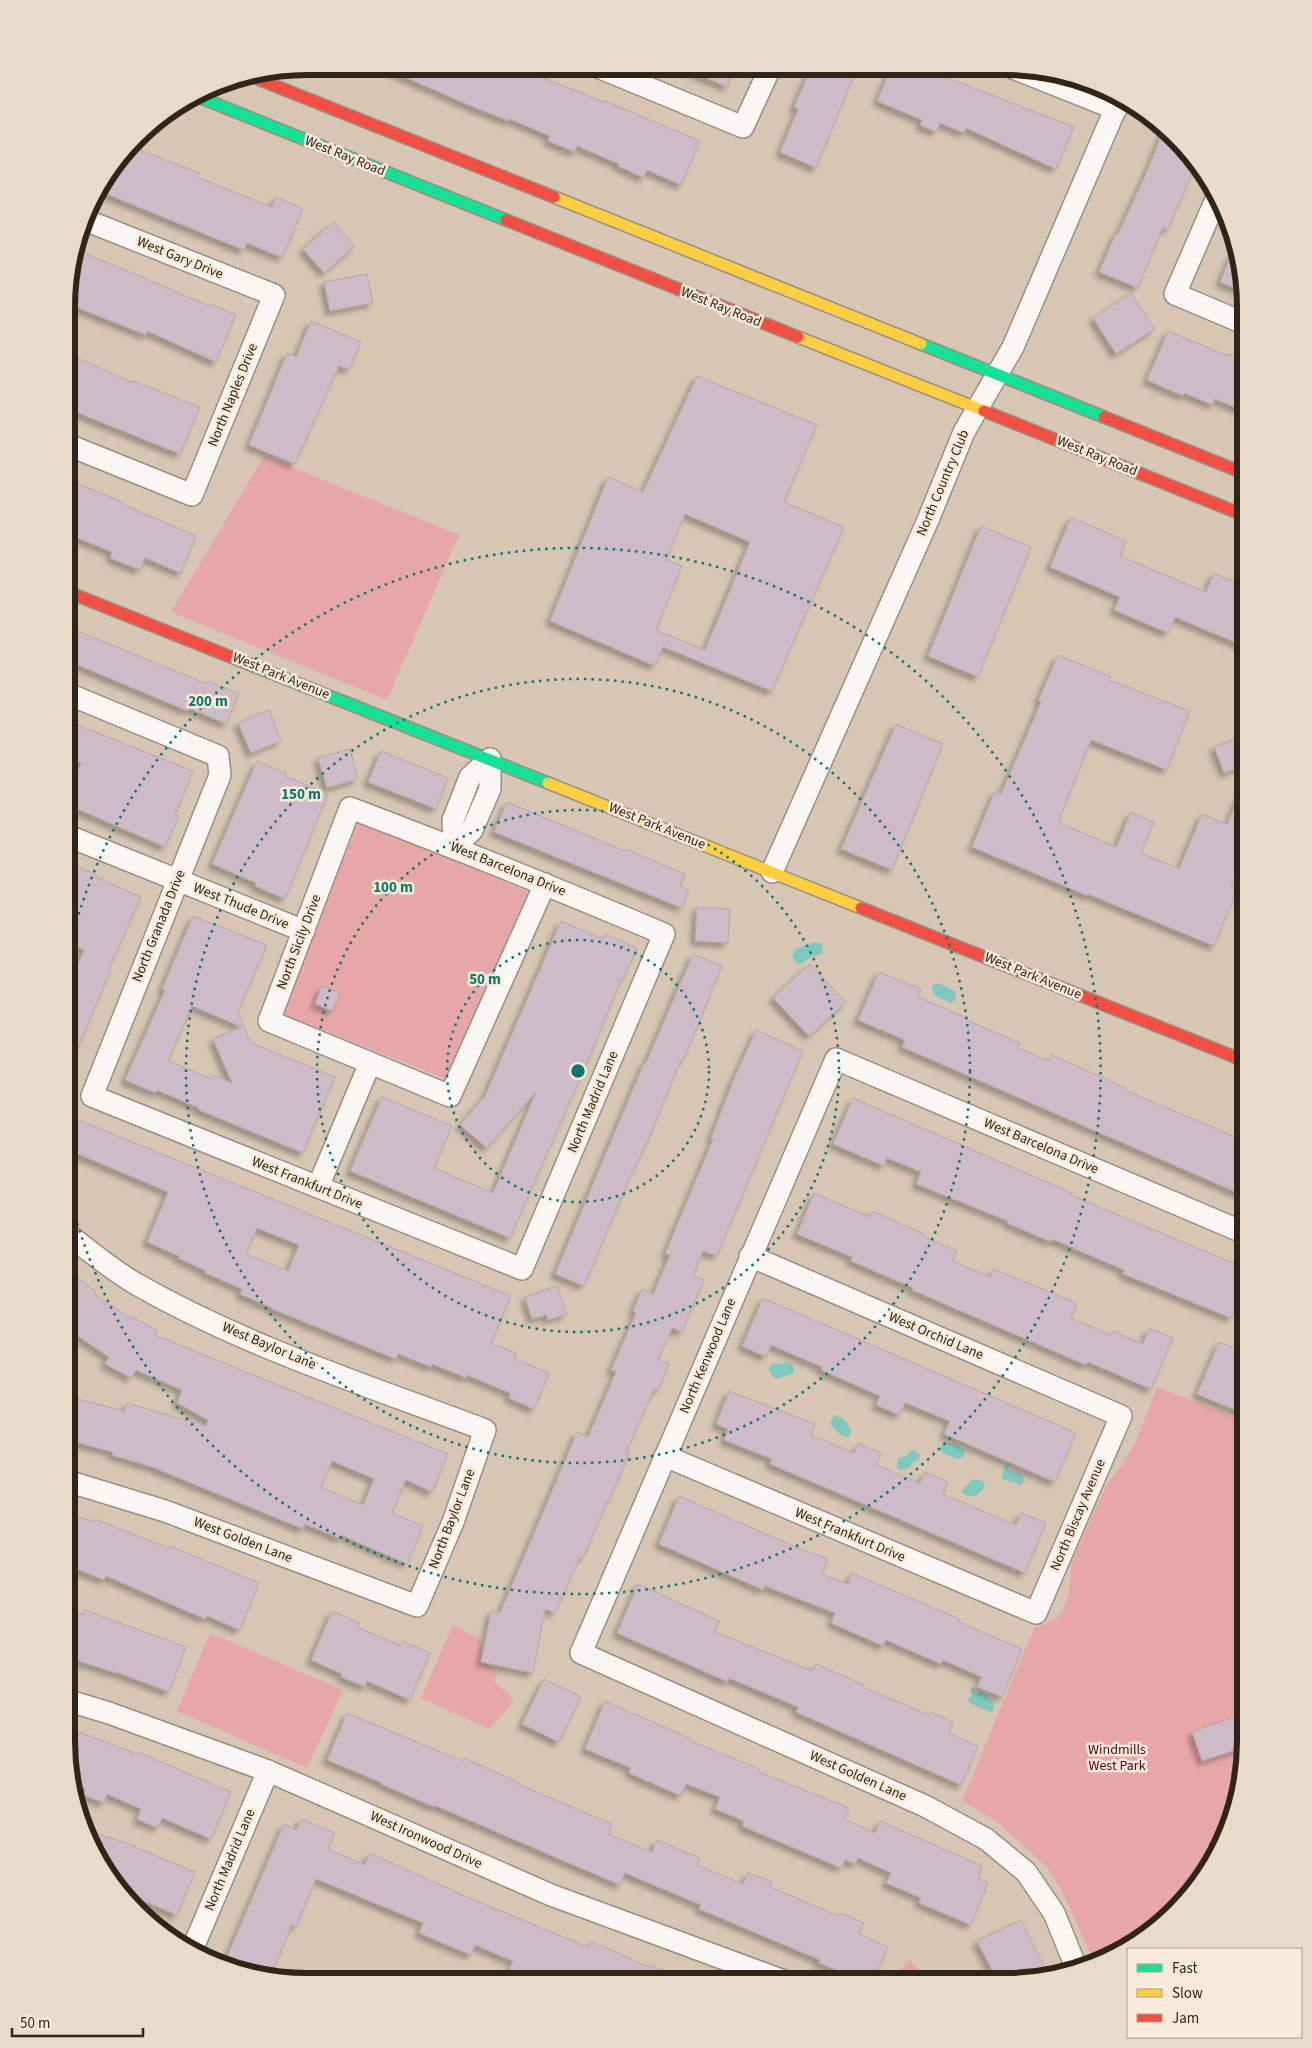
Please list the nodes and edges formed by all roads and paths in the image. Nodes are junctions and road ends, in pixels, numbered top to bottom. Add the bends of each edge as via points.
1 (617, 75) edge
2 (767, 75) edge
3 (1042, 78) edge
4 (260, 80) edge
5 (204, 99) edge
6 (1115, 103) edge
7 (1118, 104) edge
8 (1213, 206) edge
9 (91, 222) edge
10 (274, 295) joint
11 (1237, 320) edge
12 (996, 375) junction
13 (977, 409) junction
14 (75, 448) edge
15 (1237, 470) edge
16 (1237, 512) edge
17 (75, 595) edge
18 (75, 697) edge
19 (490, 759) junction
20 (350, 808) joint
21 (75, 839) edge
22 (454, 848) junction
23 (772, 872) junction
24 (178, 880) junction
25 (545, 884) junction
26 (304, 931) junction
27 (664, 934) joint
28 (1237, 1057) edge
29 (836, 1059) joint
30 (370, 1063) junction
31 (92, 1096) joint
32 (318, 1187) junction
33 (1237, 1230) edge
34 (75, 1240) edge
35 (750, 1256) junction
36 (522, 1269) joint
37 (1121, 1416) joint
38 (486, 1430) joint
39 (665, 1456) junction
40 (75, 1483) edge
41 (417, 1606) joint
42 (1036, 1613) joint
43 (581, 1653) joint
44 (75, 1703) edge
45 (268, 1770) junction
46 (195, 1944) edge
47 (1074, 1962) edge
48 (763, 1973) edge

1 - 2 street via 743,127
3 - 6 street
4 - 12 main road
5 - 13 main road, West Ray Road
7 - 12 street, North Country Club via 1013,348
8 - 11 street via 1175,294
9 - 10 street, West Gary Drive
10 - 14 street, North Naples Drive via 192,494
12 - 13 street, North Country Club
12 - 15 main road
13 - 16 main road, West Ray Road
13 - 23 street, North Country Club via 963,434
17 - 19 main road, West Park Avenue
18 - 24 street, North Granada Drive via 218,756 220,775
19 - 22 street via 490,788 472,830
19 - 23 main road, West Park Avenue
20 - 22 street, West Barcelona Drive
20 - 26 street, North Sicily Drive
21 - 24 street, West Thude Drive
22 - 25 street, West Barcelona Drive
23 - 28 main road, West Park Avenue
24 - 26 street, West Thude Drive
24 - 31 street, North Granada Drive
25 - 27 street, West Barcelona Drive
25 - 30 street via 450,1096
26 - 30 street, North Sicily Drive via 268,1020
27 - 36 street, North Madrid Lane
29 - 33 street, West Barcelona Drive
29 - 35 street, North Kenwood Lane
30 - 32 street
31 - 32 street, West Frankfurt Drive
32 - 36 street, West Frankfurt Drive
34 - 38 street, West Baylor Lane via 136,1284 211,1322 304,1362
35 - 37 street, West Orchid Lane
35 - 39 street, North Kenwood Lane
37 - 42 street, North Biscay Avenue
38 - 41 street, North Baylor Lane via 453,1522
39 - 42 street, West Frankfurt Drive
39 - 43 street, North Kenwood Lane
40 - 41 street, West Golden Lane via 165,1511
43 - 47 street, West Golden Lane via 925,1806 986,1839 1026,1872 1054,1913
44 - 45 street, West Ironwood Drive
45 - 46 street, North Madrid Lane
45 - 48 street, West Ironwood Drive via 551,1894

